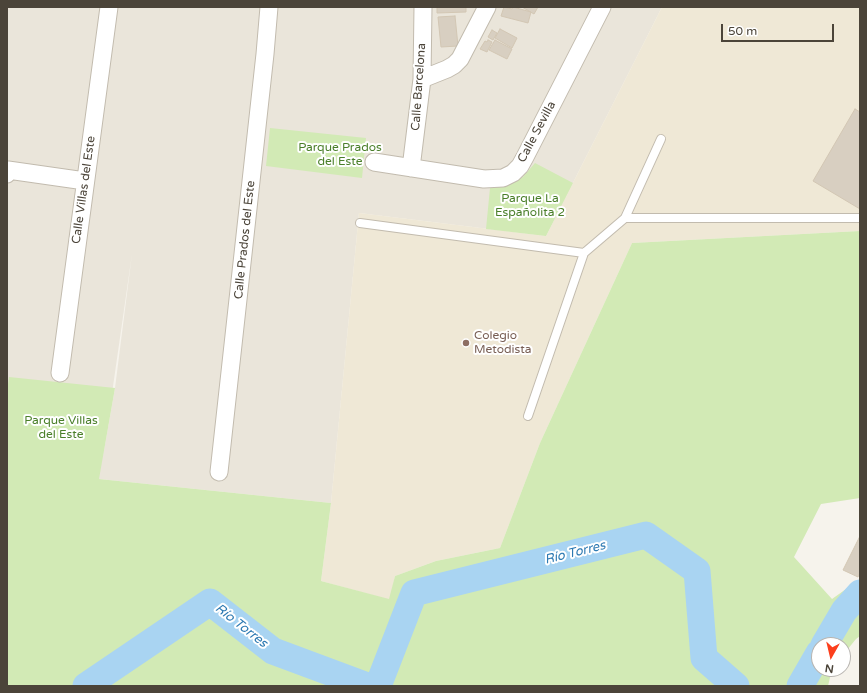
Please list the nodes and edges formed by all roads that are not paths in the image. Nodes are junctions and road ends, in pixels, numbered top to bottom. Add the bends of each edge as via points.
1 (109, 7) edge
2 (269, 7) edge
3 (423, 7) edge
4 (487, 7) edge
5 (602, 7) edge
6 (422, 79) junction
7 (661, 139) dead end
8 (374, 162) dead end
9 (411, 168) junction
10 (7, 174) edge
11 (85, 181) junction
12 (625, 218) junction
13 (860, 218) edge
14 (360, 224) dead end
15 (584, 253) junction
16 (60, 373) dead end
17 (528, 416) dead end
18 (219, 472) dead end

1 - 11 street, Calle Villas del Este
2 - 18 street, Calle Prados del Este
3 - 6 street, Calle Barcelona
4 - 6 street via 460,59 447,69
5 - 9 street, Calle Sevilla via 525,157 513,173 504,178 484,179
6 - 9 street, Calle Barcelona
7 - 12 lane
8 - 9 street, Calle Sevilla
10 - 11 street via 8,170
11 - 16 street, Calle Villas del Este
12 - 13 lane
12 - 15 lane
14 - 15 lane
15 - 17 lane

